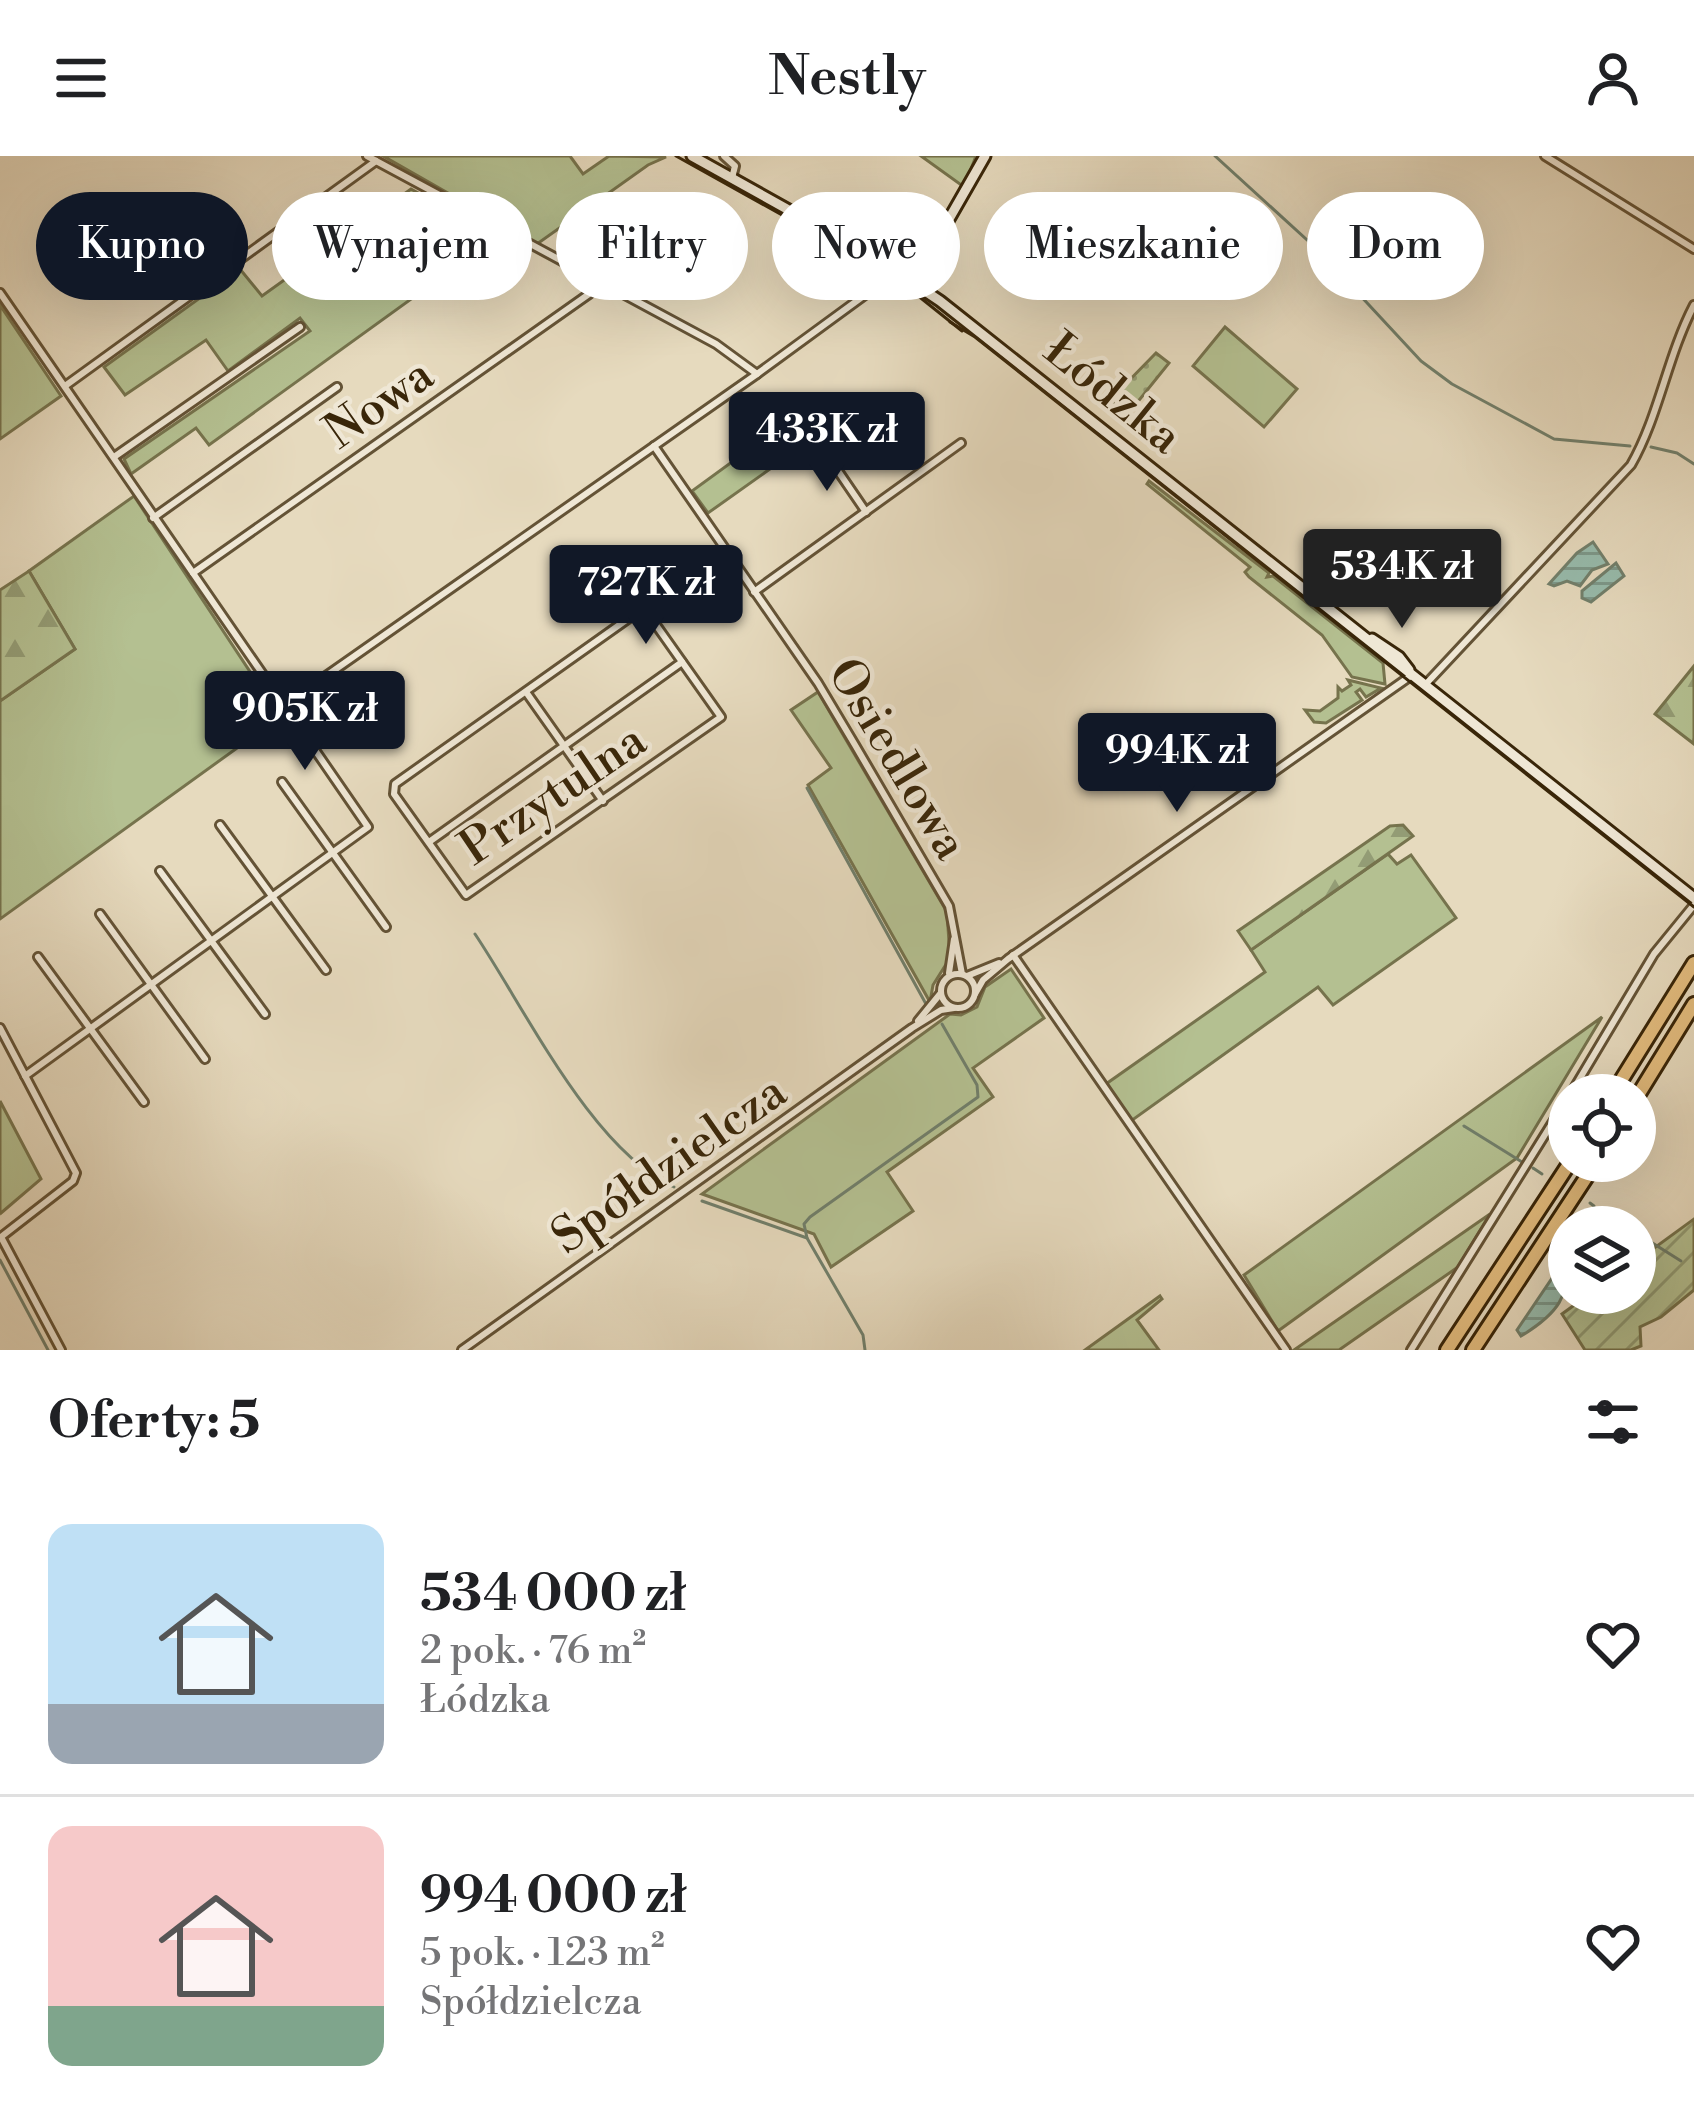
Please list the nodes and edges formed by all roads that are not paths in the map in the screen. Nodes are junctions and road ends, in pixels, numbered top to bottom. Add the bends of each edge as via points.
1 (367, 156) edge
2 (692, 156) edge
3 (724, 156) edge
4 (985, 156) edge
5 (1545, 156) edge
6 (376, 161) junction
7 (733, 178) junction
8 (772, 200) edge
9 (960, 200) edge
10 (1694, 249) edge
11 (556, 258) edge
12 (0, 293) edge
13 (579, 300) edge
14 (634, 300) edge
15 (861, 300) edge
16 (937, 300) edge
17 (1694, 305) edge
18 (300, 327) dead end
19 (757, 374) junction
20 (65, 386) junction
21 (337, 387) dead end
22 (812, 443) dead end
23 (961, 443) dead end
24 (654, 446) junction
25 (114, 457) junction
26 (866, 512) junction
27 (153, 518) junction
28 (725, 550) junction
29 (193, 572) junction
30 (754, 592) junction
31 (644, 608) junction
32 (682, 662) junction
33 (1412, 675) junction
34 (1425, 685) junction
35 (526, 692) junction
36 (286, 704) junction
37 (564, 746) junction
38 (281, 782) dead end
39 (603, 801) junction
40 (220, 825) dead end
41 (429, 842) junction
42 (333, 854) junction
43 (160, 871) dead end
44 (274, 898) junction
45 (1694, 902) edge
46 (100, 914) dead end
47 (386, 927) dead end
48 (955, 930) junction
49 (212, 942) junction
50 (38, 957) dead end
51 (1011, 957) junction
52 (961, 960) junction
53 (1694, 962) edge
54 (326, 970) dead end
55 (982, 972) junction
56 (965, 975) junction
57 (947, 977) junction
58 (152, 985) junction
59 (941, 988) junction
60 (975, 994) junction
61 (1694, 1004) edge
62 (954, 1008) junction
63 (265, 1014) dead end
64 (0, 1028) edge
65 (912, 1028) junction
66 (90, 1029) junction
67 (205, 1059) dead end
68 (1582, 1074) edge
69 (1625, 1074) edge
70 (1651, 1074) edge
71 (25, 1076) junction
72 (144, 1102) dead end
73 (1548, 1129) edge
74 (1557, 1182) edge
75 (1583, 1182) edge
76 (1, 1237) edge
77 (61, 1350) edge
78 (462, 1350) edge
79 (1286, 1350) edge
80 (1411, 1350) edge
81 (1447, 1350) edge
82 (1473, 1350) edge

1 - 6 street
2 - 7 main road, Łódzka
3 - 7 street via 735,166
4 - 9 main road
5 - 10 street
6 - 11 street
6 - 20 street
7 - 8 main road, Łódzka
12 - 20 street
13 - 29 street, Nowa
14 - 19 street
15 - 19 street
16 - 33 main road, Łódzka via 1394,653
17 - 34 street via 1631,465
18 - 25 street
19 - 24 street
20 - 25 street
21 - 27 street
22 - 26 street
23 - 26 street
24 - 28 street, Osiedlowa
24 - 36 street
25 - 27 street
26 - 30 street
27 - 29 street
28 - 30 street, Osiedlowa
28 - 31 street
29 - 36 street
30 - 48 street, Osiedlowa via 841,720 946,900
31 - 32 street
31 - 35 street
32 - 37 street
32 - 39 street, Przytulna via 721,717
33 - 34 main road, Łódzka
33 - 51 street
34 - 45 main road, Łódzka
35 - 37 street
35 - 41 street, Przytulna via 395,784
36 - 42 street via 368,827
37 - 39 street
37 - 41 street
38 - 42 street
39 - 41 street, Przytulna via 469,895
40 - 44 street
42 - 44 street
42 - 47 street
43 - 49 street
44 - 49 street
44 - 54 street
45 - 68 street
46 - 58 street
48 - 52 street, Osiedlowa
48 - 57 street, Osiedlowa
49 - 58 street
49 - 63 street
50 - 66 street
51 - 55 street
51 - 60 street
51 - 79 street
52 - 55 street
52 - 56 street, Osiedlowa
53 - 69 highway
55 - 56 street
56 - 57 street
56 - 60 street
57 - 59 street
58 - 66 street
58 - 67 street
59 - 62 street
59 - 65 street
60 - 62 street via 968,1006
61 - 70 highway
62 - 65 street
64 - 71 street
65 - 78 street, Spółdzielcza
66 - 71 street
66 - 72 street
71 - 76 street via 76,1177
73 - 80 street
74 - 81 highway
75 - 82 highway
76 - 77 street

